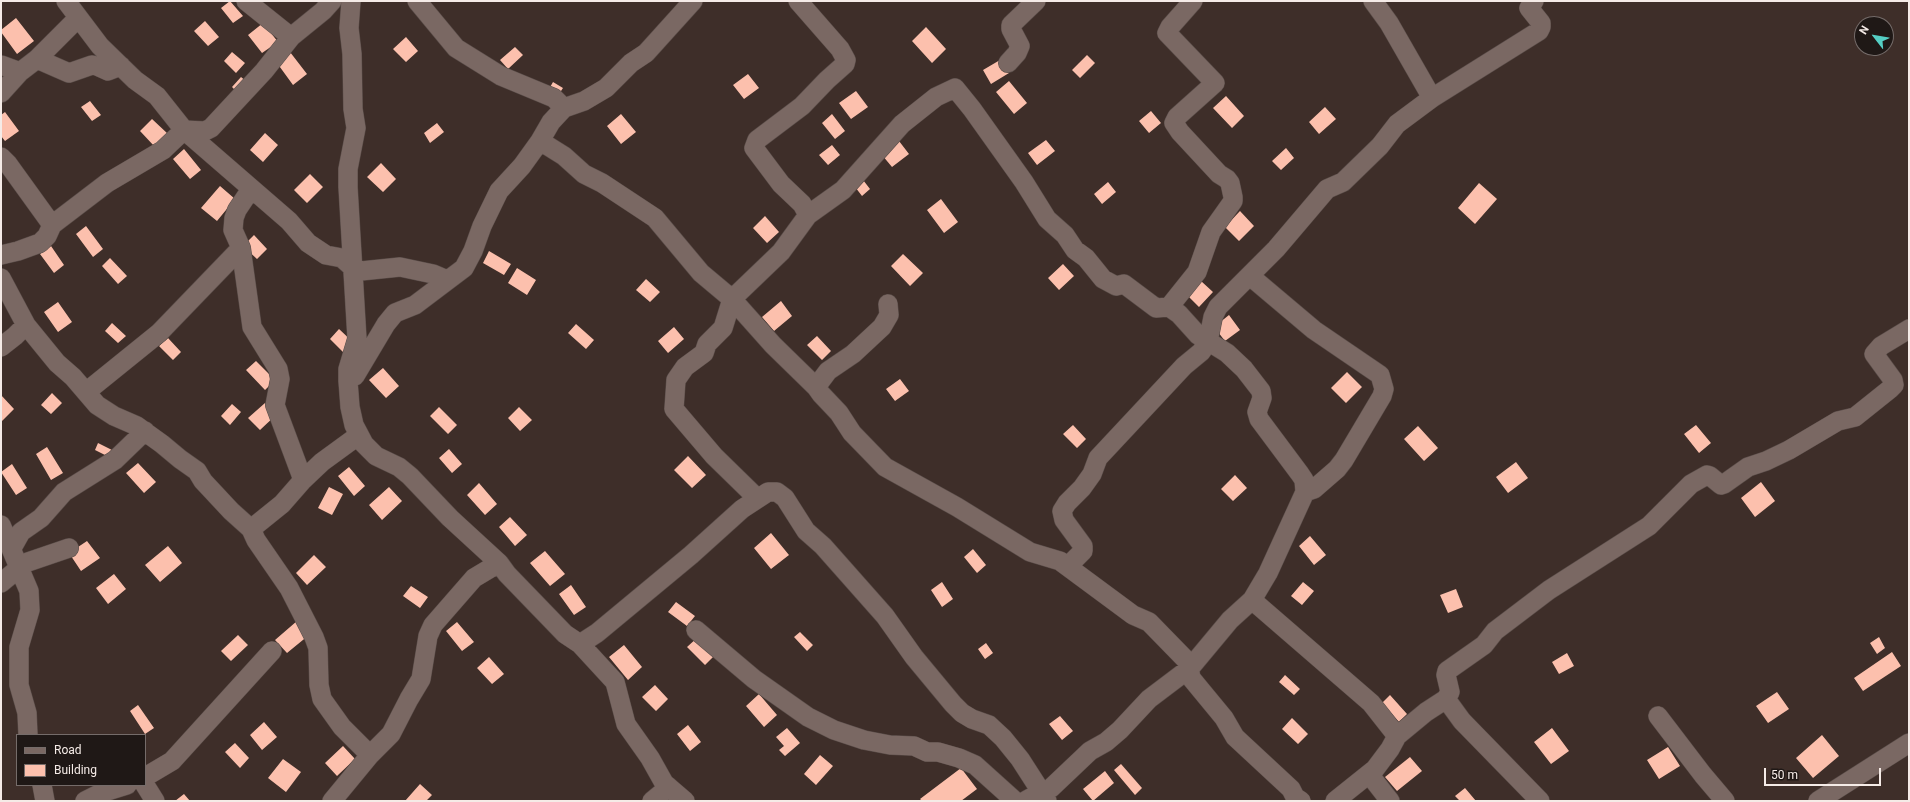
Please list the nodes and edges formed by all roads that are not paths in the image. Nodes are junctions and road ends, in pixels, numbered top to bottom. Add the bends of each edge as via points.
1 (246, 1) edge
2 (332, 1) edge
3 (351, 1) edge
4 (417, 1) edge
5 (693, 1) edge
6 (798, 1) edge
7 (1036, 1) edge
8 (1193, 1) edge
9 (1373, 1) edge
10 (1534, 1) edge
11 (72, 6) edge
12 (291, 37) junction
13 (37, 59) junction
14 (1008, 63) dead end
15 (1, 65) edge
16 (121, 66) junction
17 (20, 72) junction
18 (1, 93) edge
19 (1432, 98) junction
20 (564, 108) junction
21 (184, 130) junction
22 (540, 141) junction
23 (1, 157) edge
24 (251, 189) junction
25 (808, 215) junction
26 (52, 225) junction
27 (241, 248) junction
28 (1, 254) edge
29 (352, 268) junction
30 (1250, 276) junction
31 (1, 278) edge
32 (447, 280) junction
33 (732, 300) junction
34 (888, 304) dead end
35 (1170, 307) junction
36 (26, 325) junction
37 (1909, 329) edge
38 (1208, 342) junction
39 (1, 347) edge
40 (348, 381) junction
41 (816, 387) junction
42 (86, 392) junction
43 (145, 431) junction
44 (359, 435) junction
45 (303, 480) junction
46 (1305, 492) junction
47 (757, 498) junction
48 (1, 525) edge
49 (250, 529) junction
50 (12, 548) junction
51 (68, 548) dead end
52 (499, 563) junction
53 (1068, 566) junction
54 (20, 567) junction
55 (1, 583) edge
56 (1252, 600) junction
57 (696, 630) dead end
58 (580, 644) junction
59 (272, 651) dead end
60 (1190, 668) junction
61 (1446, 699) junction
62 (1658, 716) dead end
63 (28, 734) edge
64 (1397, 736) junction
65 (1909, 743) edge
66 (370, 755) junction
67 (1369, 774) junction
68 (146, 776) edge
69 (42, 786) edge
70 (123, 786) edge
71 (146, 786) edge
72 (669, 787) junction
73 (1038, 798) edge
74 (336, 800) edge
75 (1295, 800) edge
76 (46, 801) edge
77 (85, 801) edge
78 (155, 801) edge
79 (652, 801) edge
80 (685, 801) edge
81 (1015, 801) edge
82 (1335, 801) edge
83 (1390, 801) edge
84 (1540, 801) edge
85 (1725, 801) edge
86 (1818, 801) edge

1 - 12 street
2 - 12 street
3 - 29 street via 349,28 356,128 348,169
4 - 20 street via 456,48 501,76 558,100
5 - 20 street via 646,53 606,88 584,101
6 - 25 street via 840,49 846,60 845,64 802,106 757,140 754,148 781,184 802,204
7 - 14 street via 1011,25 1020,46
8 - 35 street via 1167,33 1215,83 1177,117 1174,123 1214,169 1227,179 1233,201 1211,232 1197,272
9 - 19 street via 1389,23
10 - 19 street via 1529,8 1541,24 1539,31
11 - 13 street
11 - 16 street via 100,46
12 - 21 street via 264,71 211,128 205,131
13 - 16 street via 69,72 92,65 108,71
13 - 17 street
15 - 17 street
16 - 21 street via 157,96
17 - 18 street
19 - 30 street via 1397,124 1380,146 1343,182 1327,189
20 - 22 street via 545,130
21 - 24 street
21 - 26 street via 163,150 107,183
22 - 32 street via 499,191 464,268
22 - 33 street via 564,156 584,174 655,218 701,273
23 - 26 street
24 - 27 street via 234,218 233,230
24 - 29 street via 289,221 308,243 326,255 342,258
25 - 33 street via 781,252
25 - 35 street via 843,190 902,124 936,97 955,88 1024,182 1047,219 1065,235 1075,250 1086,258 1103,279 1116,286 1124,284 1156,308
26 - 28 street via 40,243
27 - 42 street via 159,333
27 - 45 street via 252,327 278,369 280,379 276,405
29 - 32 street via 368,272 400,267 433,274
29 - 40 street via 357,339 348,369
30 - 38 street via 1218,307 1213,317
30 - 46 street via 1314,330 1380,375 1382,380 1382,396 1344,460 1319,484
31 - 36 street
32 - 40 street via 415,305 395,313 354,378
33 - 41 street
33 - 47 street via 723,328 707,344 704,353 685,367 678,376 673,407 714,456
34 - 41 street via 889,315 882,327 853,354 832,368
35 - 38 street
36 - 39 street
36 - 42 street via 57,363
37 - 61 street via 1874,352 1875,358 1893,380 1894,385 1862,412 1855,417 1838,421 1774,458 1748,467 1724,484 1720,485 1706,475 1691,484 1649,526 1549,590 1448,672 1446,675 1450,692
38 - 46 street via 1238,362 1260,391 1262,398 1257,412 1259,419 1304,480
38 - 53 street via 1110,443 1098,458 1092,474 1082,488 1063,508 1063,517 1083,546 1083,551
40 - 44 street via 351,415
41 - 53 street via 852,433 885,467 1030,552
42 - 43 street via 101,409
43 - 49 street via 176,457 197,470 203,481
43 - 50 street via 115,460 64,492 41,518 21,532
44 - 45 street via 322,462
44 - 52 street via 369,450 404,471
45 - 49 street via 282,504
46 - 56 street via 1268,573
47 - 58 street via 597,633
47 - 73 street via 768,492 782,495 806,531 829,552 885,616 914,657 953,704 972,719 989,725 1020,758
48 - 50 street
49 - 66 street via 288,588 314,637 318,648 322,699 342,727
50 - 54 street
51 - 54 street
52 - 58 street via 506,574 565,634
52 - 66 street via 474,578 434,625 428,636 420,682 408,699 391,734
53 - 60 street via 1133,615 1150,622 1188,662
54 - 55 street
54 - 63 street via 30,594 30,610 19,647 19,685 27,713
56 - 60 street via 1230,620
56 - 64 street via 1371,703
57 - 81 street via 754,678 813,720 864,740 890,746 914,746 927,752 938,752 959,758 975,766
58 - 72 street via 615,682 626,724
59 - 68 street via 172,761
60 - 73 street via 1149,699 1120,730 1085,755
60 - 75 street via 1191,678 1224,718 1235,737 1291,789
61 - 64 street
61 - 84 street via 1462,721
62 - 85 street
64 - 67 street via 1390,749
65 - 86 street
66 - 74 street
67 - 82 street
67 - 83 street
69 - 76 street
70 - 77 street
71 - 78 street
72 - 79 street
72 - 80 street

